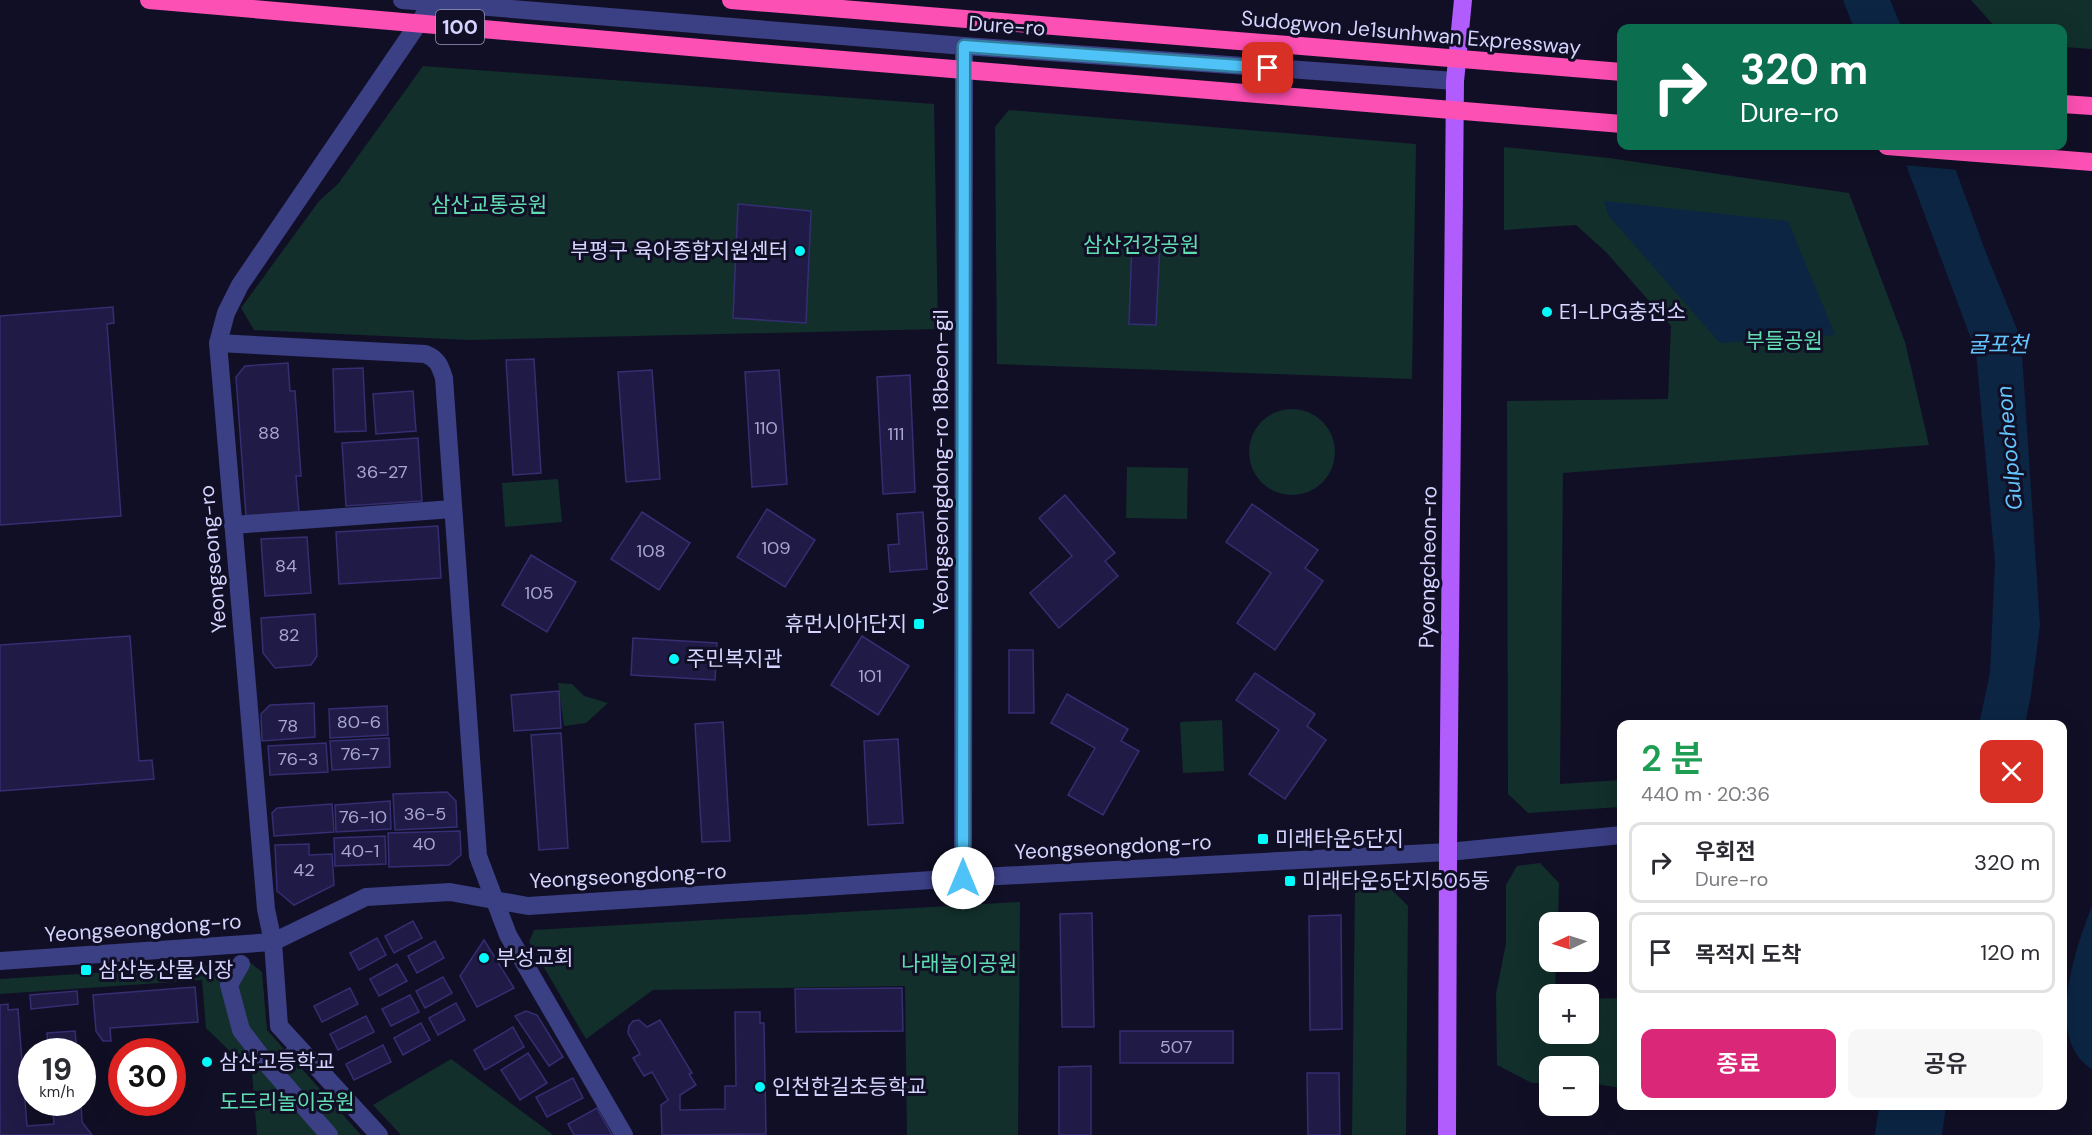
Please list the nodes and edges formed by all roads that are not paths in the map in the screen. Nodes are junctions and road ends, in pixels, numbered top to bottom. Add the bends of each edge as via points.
1 (149, 0) edge
2 (402, 0) edge
3 (730, 0) edge
4 (1463, 0) edge
5 (434, 2) junction
6 (964, 46) junction
7 (1617, 72) edge
8 (1455, 81) junction
9 (2067, 104) edge
10 (2092, 106) edge
11 (1617, 124) edge
12 (1938, 150) edge
13 (2092, 162) edge
14 (218, 343) junction
15 (453, 509) junction
16 (233, 525) junction
17 (1617, 835) edge
18 (1448, 852) junction
19 (963, 878) junction
20 (494, 900) junction
21 (273, 942) junction
22 (0, 961) edge
23 (241, 963) dead end
24 (291, 1056) dead end
25 (274, 1072) junction
26 (329, 1135) edge
27 (379, 1135) edge
28 (624, 1135) edge
29 (1447, 1135) edge

1 - 11 highway, 100, bridge
2 - 5 street, Dure-ro
3 - 7 highway, Sudogwon Je1sunhwan Expressway, bridge
4 - 8 main road, Pyeongcheon-ro
5 - 6 street, Dure-ro
5 - 14 street, Yeongseong-ro via 240,285 226,313
6 - 8 street, Dure-ro
6 - 19 street, Yeongseongdong-ro 18beon-gil
8 - 18 main road, Pyeongcheon-ro
9 - 10 highway
12 - 13 highway
14 - 15 street via 434,357 444,378
14 - 16 street, Yeongseong-ro
15 - 16 street
15 - 20 street via 478,856
16 - 21 street, Yeongseong-ro via 266,909
17 - 18 street, Yeongseongdong-ro
18 - 19 street, Yeongseongdong-ro
18 - 29 main road, Pyeongcheon-ro
19 - 20 street, Yeongseongdong-ro via 528,906
20 - 21 street, Yeongseongdong-ro via 450,892 366,897
20 - 28 street via 508,935
21 - 22 street, Yeongseongdong-ro
21 - 27 street, Yeongseong-ro via 279,1026
23 - 25 street via 229,985 241,1030
24 - 25 street
25 - 26 street

